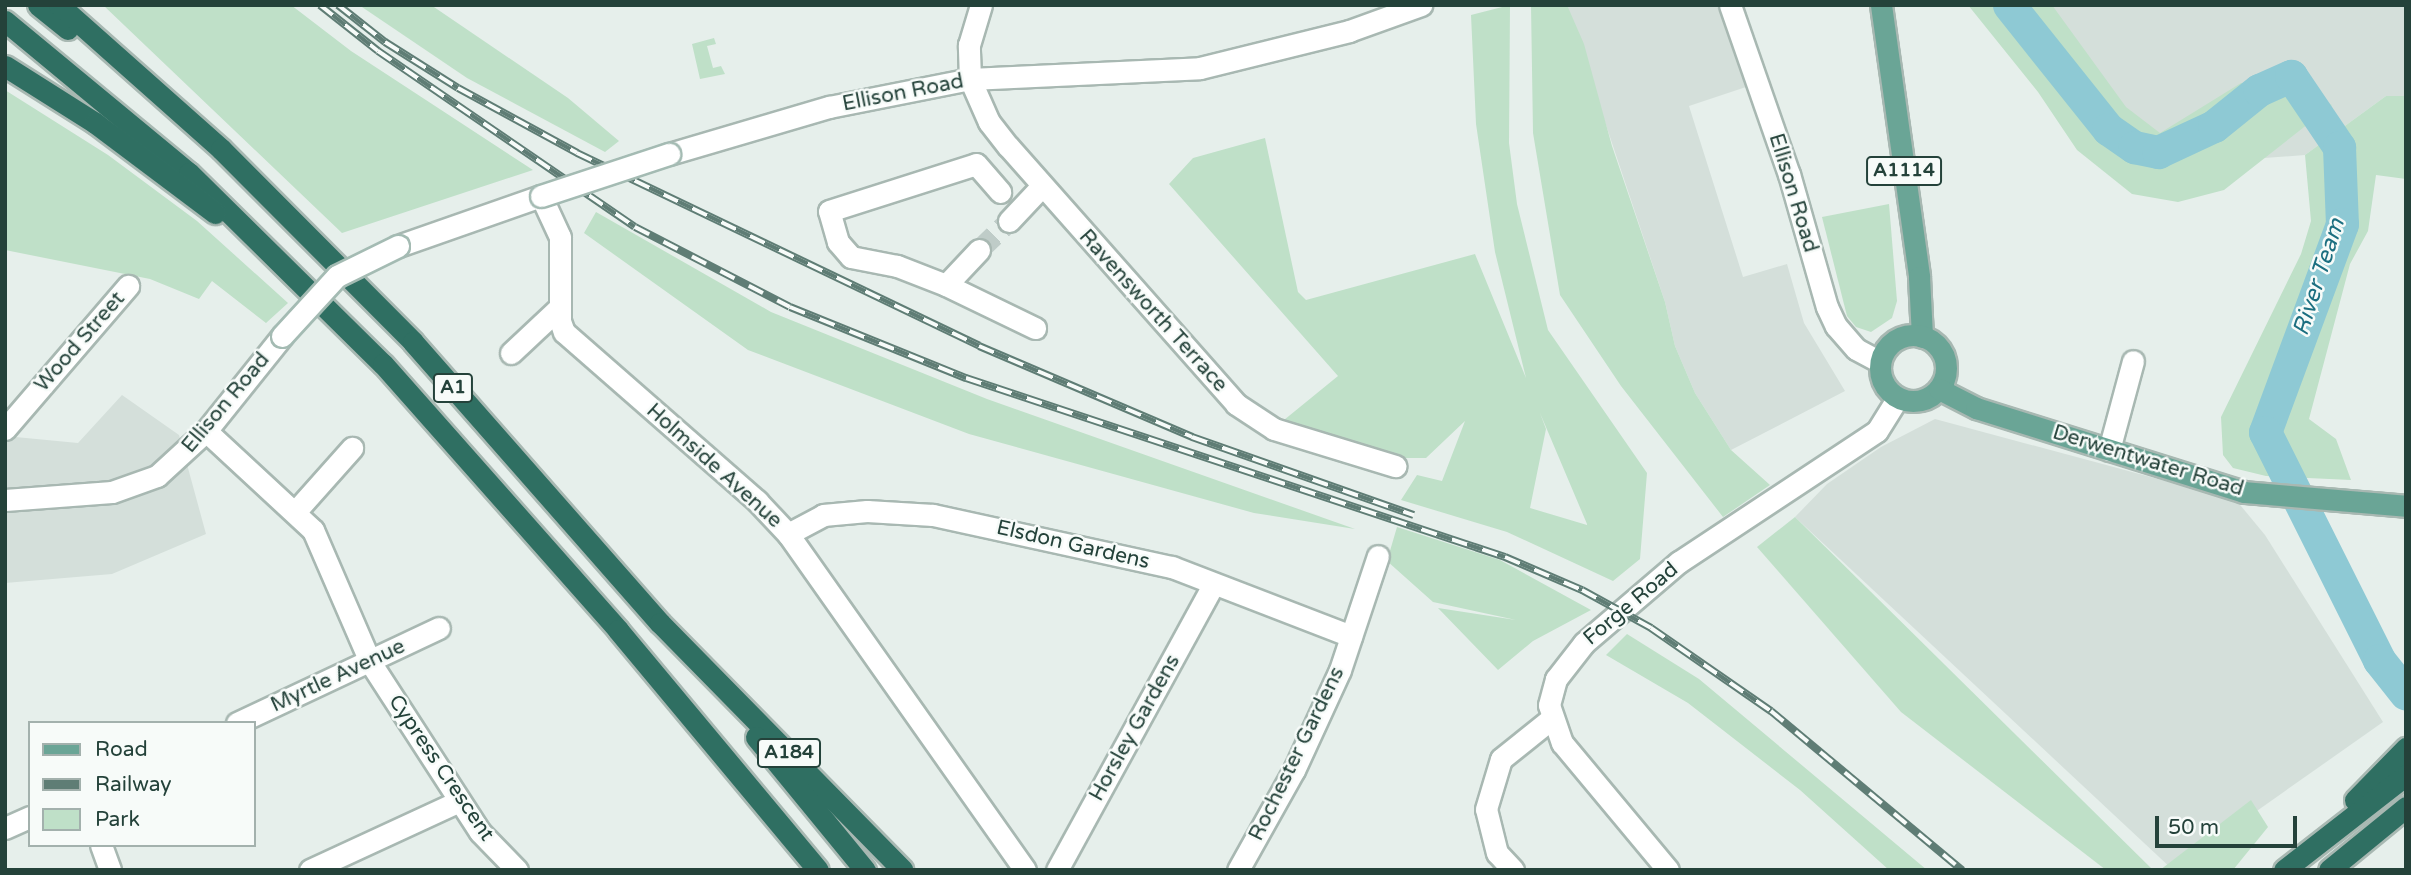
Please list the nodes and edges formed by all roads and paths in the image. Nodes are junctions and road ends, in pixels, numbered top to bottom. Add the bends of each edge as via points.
1 (38, 5) edge
2 (59, 5) edge
3 (981, 5) edge
4 (1421, 5) edge
5 (1730, 5) edge
6 (1881, 5) edge
7 (5, 21) edge
8 (5, 66) edge
9 (970, 79) junction
10 (220, 149) junction
11 (1042, 186) junction
12 (1000, 192) dead end
13 (541, 196) junction
14 (1009, 220) tunnel mouth
15 (979, 250) tunnel mouth
16 (298, 275) junction
17 (946, 285) junction
18 (128, 286) dead end
19 (559, 308) junction
20 (1035, 328) dead end
21 (1922, 337) junction
22 (512, 353) dead end
23 (2133, 361) dead end
24 (1881, 362) junction
25 (1939, 389) junction
26 (1898, 398) junction
27 (5, 429) edge
28 (206, 431) junction
29 (352, 448) dead end
30 (2109, 450) junction
31 (1395, 466) dead end
32 (5, 500) edge
33 (2406, 506) edge
34 (295, 512) junction
35 (788, 534) junction
36 (1378, 556) dead end
37 (1213, 585) junction
38 (439, 628) dead end
39 (1351, 636) junction
40 (675, 638) junction
41 (370, 662) junction
42 (1551, 719) junction
43 (241, 721) edge
44 (2406, 748) edge
45 (2406, 775) edge
46 (459, 801) junction
47 (2406, 807) edge
48 (28, 818) edge
49 (5, 828) edge
50 (102, 847) edge
51 (2303, 855) junction
52 (1509, 869) edge
53 (110, 870) edge
54 (310, 870) edge
55 (517, 870) edge
56 (818, 870) edge
57 (865, 870) edge
58 (903, 870) edge
59 (1025, 870) edge
60 (1057, 870) edge
61 (1238, 870) edge
62 (1668, 870) edge
63 (2284, 870) edge
64 (2329, 870) edge

1 - 10 highway, A1
2 - 10 highway
3 - 9 street via 969,45
4 - 9 street, Ellison Road via 1349,31 1200,68
5 - 24 street, Ellison Road via 1788,174 1827,307 1856,349
6 - 21 main road, A1114 via 1919,277
7 - 16 highway, A1 via 189,173
8 - 16 highway via 95,122
9 - 11 street, Ravensworth Terrace via 989,122
9 - 13 street, Ellison Road, bridge via 829,107
10 - 40 highway, A1 via 413,342
11 - 14 street
11 - 31 street, Ravensworth Terrace via 1248,414 1275,429
12 - 17 street via 975,164 829,211 838,242 851,257 897,266
13 - 19 street, Holmside Avenue via 560,237 564,259
13 - 28 street, Ellison Road, bridge via 398,246 337,276
15 - 17 street
16 - 56 highway, A1 via 383,364 618,630
17 - 20 street
18 - 27 street, Wood Street
19 - 22 street
19 - 35 street, Holmside Avenue via 564,332 757,501
21 - 24 main road via 1896,340
21 - 25 main road via 1943,354 1946,372
23 - 30 street
24 - 26 main road via 1882,379
25 - 26 main road via 1925,400
25 - 30 main road, Derwentwater Road via 1976,408
26 - 42 street, Forge Road via 1877,431 1679,562 1584,643 1556,679 1549,705
28 - 32 street, Ellison Road via 157,476 135,486 112,492
28 - 34 street, Cypress Crescent
29 - 34 street
30 - 33 main road, Derwentwater Road via 2245,492
34 - 41 street, Cypress Crescent via 313,530
35 - 37 street, Elsdon Gardens via 823,515 867,511 933,515 1172,567
35 - 59 street, Holmside Avenue
36 - 39 street, Rochester Gardens
37 - 39 street, Elsdon Gardens
37 - 60 street, Horsley Gardens
38 - 41 street, Myrtle Avenue
39 - 61 street, Rochester Gardens via 1294,770
40 - 57 highway, A1
40 - 58 highway, A184
41 - 43 street, Myrtle Avenue
41 - 46 street, Cypress Crescent
42 - 52 street via 1501,759 1494,777 1486,809 1488,831
42 - 62 street via 1562,743
44 - 51 highway
45 - 51 highway
46 - 54 street
46 - 55 street, Cypress Crescent via 480,832
47 - 64 highway
48 - 49 street
50 - 53 street
51 - 63 highway

